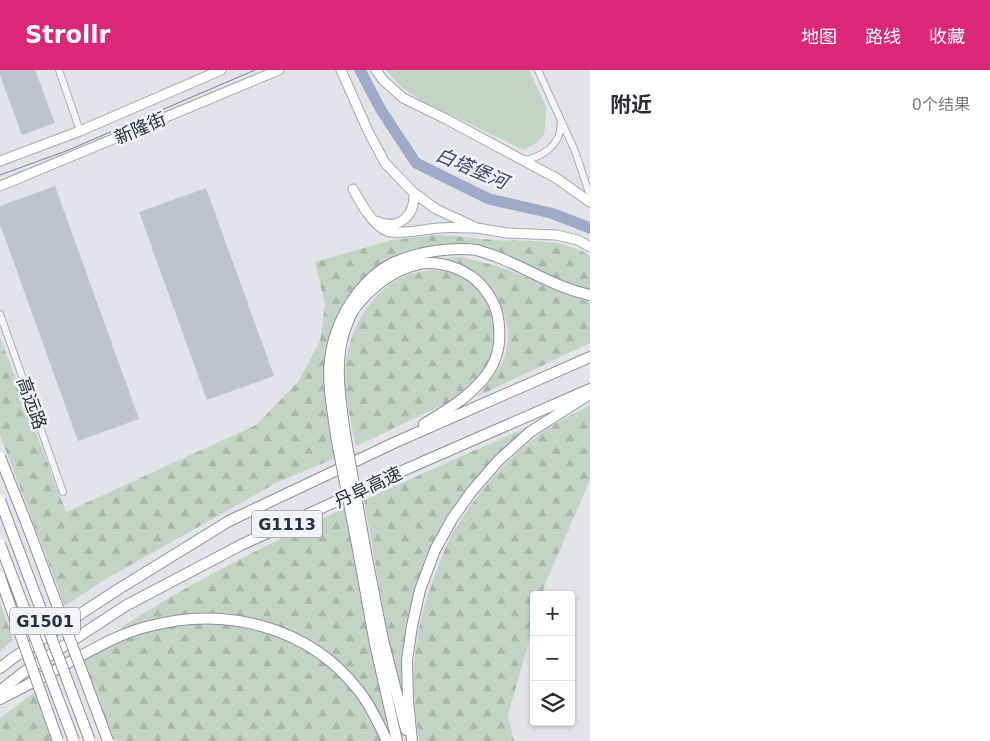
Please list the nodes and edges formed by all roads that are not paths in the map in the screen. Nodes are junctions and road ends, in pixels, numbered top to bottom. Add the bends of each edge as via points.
1 (59, 70) edge
2 (221, 70) edge
3 (280, 70) edge
4 (342, 70) edge
5 (376, 70) edge
6 (538, 70) edge
7 (561, 121) junction
8 (80, 132) junction
9 (523, 160) junction
10 (0, 161) edge
11 (0, 186) edge
12 (353, 189) dead end
13 (414, 193) junction
14 (590, 196) edge
15 (590, 202) edge
16 (373, 220) junction
17 (477, 228) junction
18 (590, 247) edge
19 (590, 295) edge
20 (0, 314) edge
21 (590, 357) edge
22 (590, 389) edge
23 (590, 394) edge
24 (341, 435) junction
25 (396, 442) junction
26 (0, 457) edge
27 (63, 492) dead end
28 (0, 500) edge
29 (0, 544) edge
30 (363, 554) junction
31 (0, 577) edge
32 (0, 668) edge
33 (0, 691) edge
34 (0, 700) edge
35 (58, 741) edge
36 (74, 741) edge
37 (90, 741) edge
38 (108, 741) edge
39 (387, 741) edge
40 (397, 741) edge
41 (410, 741) edge

1 - 8 street
2 - 8 main road, 新隆街
3 - 11 main road, 新隆街
4 - 13 main road via 385,163
5 - 9 main road via 403,98
6 - 7 street
7 - 9 street via 555,143 541,155
7 - 14 street
8 - 10 main road, 新隆街
9 - 15 main road
12 - 16 main road
13 - 16 main road via 409,214 400,222 382,224
13 - 17 main road via 436,210
16 - 17 main road via 388,232
17 - 18 main road via 556,235 578,240
19 - 24 highway via 478,251 452,249 420,253 394,263 372,277 351,301 335,332 330,361 330,391
20 - 27 street, 高远路
21 - 25 highway
22 - 33 highway, 丹阜高速 / G1113 via 241,545 127,605
23 - 41 highway via 530,432 498,462 472,491 435,550 420,590 407,660
24 - 25 highway via 339,362 342,339 354,309 375,286 396,273 420,264 451,266 468,273 493,301 500,340 495,361 484,378 463,399
24 - 30 highway, bridge
25 - 32 highway via 230,520 116,590
26 - 38 highway, bridge
28 - 37 highway, G1501, bridge
29 - 36 highway, bridge
30 - 40 highway via 375,644
30 - 41 highway via 382,640
31 - 35 highway, bridge
34 - 39 highway via 103,644 146,627 191,618 222,618 290,636 319,653 359,691

